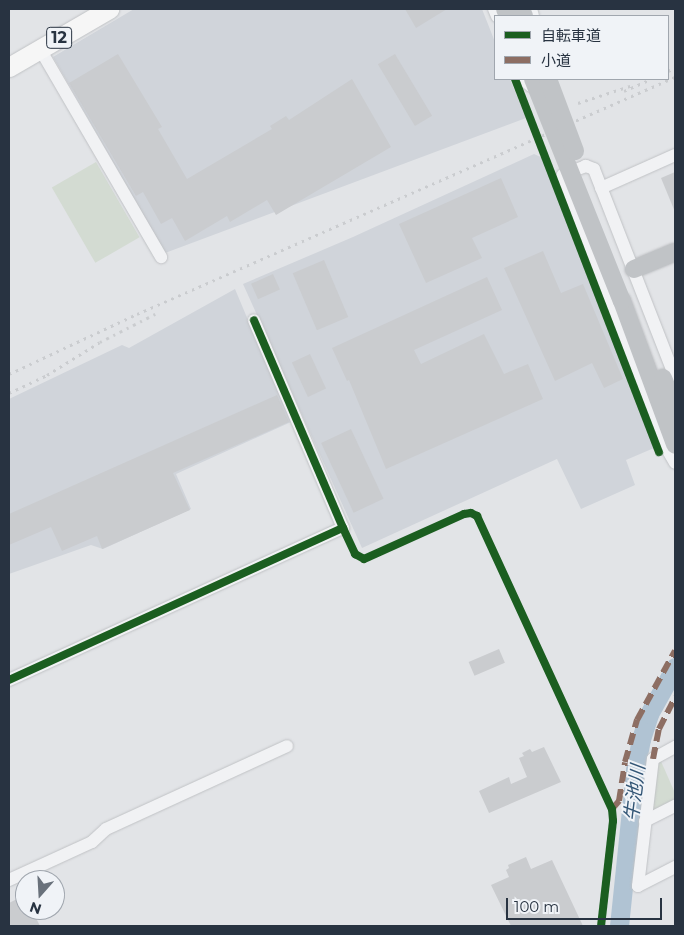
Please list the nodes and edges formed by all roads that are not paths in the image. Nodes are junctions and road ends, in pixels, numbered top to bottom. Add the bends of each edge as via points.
1 (109, 9) edge
2 (40, 49) junction
3 (9, 66) edge
4 (523, 80) edge
5 (533, 80) edge
6 (546, 80) edge
7 (548, 80) edge
8 (675, 156) edge
9 (601, 188) junction
10 (675, 252) edge
11 (161, 257) dead end
12 (634, 269) junction
13 (627, 300) junction
14 (254, 320) dead end
15 (674, 368) edge
16 (675, 408) edge
17 (675, 444) edge
18 (675, 462) edge
19 (9, 680) edge
20 (287, 746) dead end
21 (675, 747) edge
22 (675, 806) edge
23 (646, 822) junction
24 (675, 867) edge
25 (9, 880) edge

1 - 2 main road, 12
2 - 3 main road, 12
2 - 11 street
4 - 6 street via 531,86
5 - 13 street, bridge
7 - 13 street, bridge
8 - 9 street
9 - 12 street
9 - 18 street via 594,169 589,166 561,177 663,442
10 - 12 street
12 - 15 street
13 - 16 street
13 - 17 street
14 - 19 street via 344,528
20 - 25 street via 106,829 92,842
21 - 23 street via 653,759
22 - 23 street
23 - 24 street via 638,886

